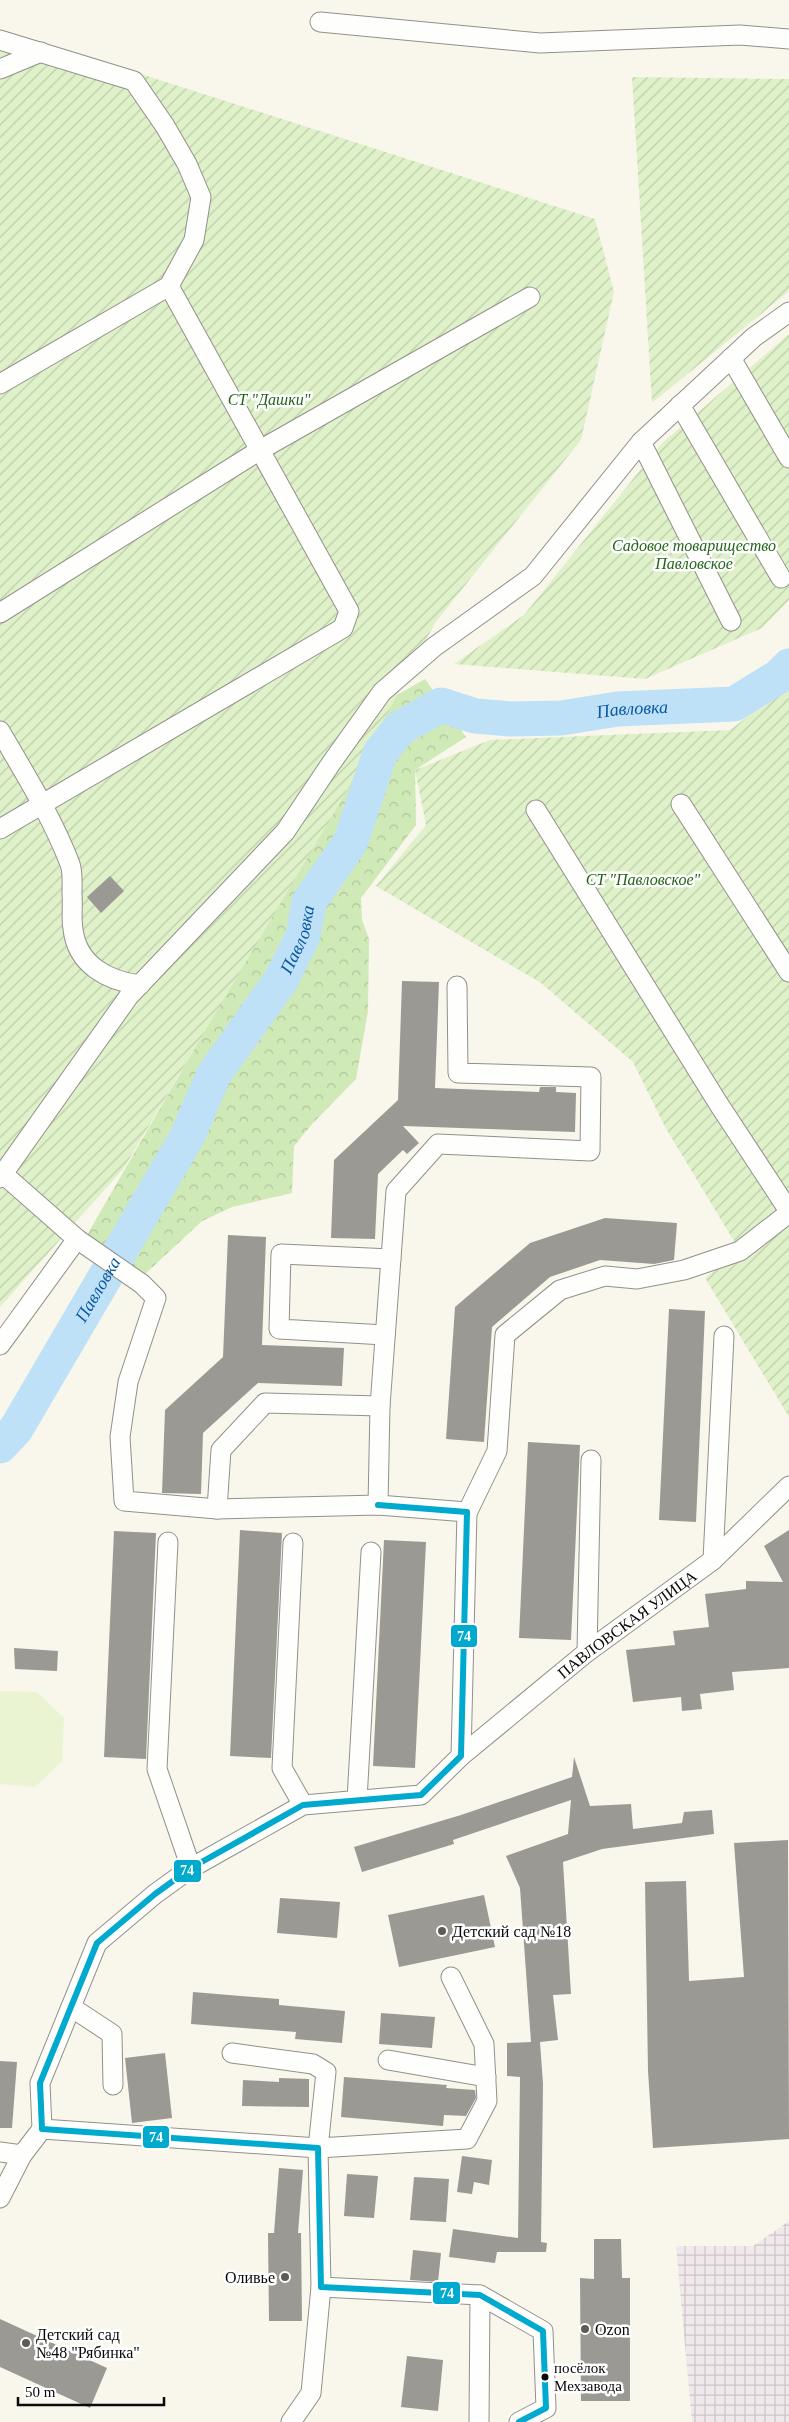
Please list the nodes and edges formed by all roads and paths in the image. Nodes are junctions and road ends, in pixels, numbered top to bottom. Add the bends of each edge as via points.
1 (320, 22) dead end
2 (789, 39) edge
3 (0, 40) edge
4 (41, 52) junction
5 (0, 69) edge
6 (169, 286) junction
7 (530, 297) dead end
8 (786, 321) edge
9 (731, 358) junction
10 (0, 384) edge
11 (680, 406) junction
12 (641, 442) junction
13 (260, 450) junction
14 (789, 458) edge
15 (781, 578) dead end
16 (0, 614) edge
17 (731, 621) dead end
18 (0, 731) edge
19 (42, 804) junction
20 (681, 804) dead end
21 (536, 810) dead end
22 (0, 829) edge
23 (789, 972) edge
24 (140, 984) junction
25 (457, 986) dead end
26 (1, 1176) edge
27 (789, 1212) edge
28 (77, 1239) junction
29 (391, 1259) junction
30 (385, 1335) junction
31 (724, 1336) dead end
32 (0, 1345) edge
33 (380, 1406) junction
34 (591, 1460) dead end
35 (789, 1486) edge
36 (378, 1505) junction
37 (217, 1509) junction
38 (467, 1513) junction
39 (168, 1542) dead end
40 (293, 1543) dead end
41 (371, 1552) dead end
42 (714, 1560) junction
43 (587, 1652) junction
44 (461, 1756) junction
45 (357, 1800) junction
46 (303, 1805) junction
47 (191, 1868) junction
48 (451, 1977) dead end
49 (71, 2007) junction
50 (232, 2053) dead end
51 (388, 2060) dead end
52 (486, 2077) junction
53 (113, 2085) dead end
54 (42, 2129) junction
55 (318, 2148) junction
56 (0, 2152) edge
57 (22, 2155) junction
58 (0, 2198) edge
59 (321, 2287) junction
60 (480, 2295) junction
61 (291, 2422) edge
62 (479, 2422) edge
63 (519, 2422) edge

1 - 2 street via 540,43 740,35
3 - 4 street
4 - 5 street
4 - 6 street via 134,82 166,126 187,164 202,197 194,240
6 - 10 street
6 - 13 street
7 - 13 street
8 - 9 street via 754,337
9 - 11 street
9 - 14 street
11 - 12 street
11 - 15 street
12 - 17 street
12 - 24 street via 533,576 434,647 382,692 286,832
13 - 16 street
13 - 19 street via 349,611 343,628
18 - 19 street
19 - 22 street
19 - 24 street via 71,866 73,930 78,948 88,964 104,975
20 - 23 street
21 - 27 street
24 - 26 street
25 - 29 street via 458,1073 591,1077 590,1151 438,1144 396,1191
26 - 28 street
27 - 38 street via 740,1251 684,1270 637,1278 605,1276 560,1290 505,1334 497,1451
28 - 32 street
28 - 37 street via 142,1284 156,1298 128,1382 120,1437 124,1501
29 - 30 street
29 - 30 street via 281,1254 279,1329
30 - 33 street
31 - 42 street
33 - 36 street
33 - 37 street via 265,1402 221,1450
34 - 43 street
35 - 42 street, ПАВЛОВСКАЯ УЛИЦА
36 - 37 street
36 - 38 street
38 - 44 street
39 - 47 street via 157,1769
40 - 46 street via 282,1768
41 - 45 street
42 - 43 street, ПАВЛОВСКАЯ УЛИЦА
43 - 44 street, ПАВЛОВСКАЯ УЛИЦА
44 - 45 street, ПАВЛОВСКАЯ УЛИЦА via 421,1795
45 - 46 street, ПАВЛОВСКАЯ УЛИЦА
46 - 47 street
47 - 49 street via 97,1943
48 - 52 street via 484,2044
49 - 53 street via 112,2034
49 - 54 street via 40,2083
50 - 55 street via 313,2064 326,2072
51 - 52 street
52 - 55 street via 487,2101 467,2139
54 - 55 street
54 - 57 street
55 - 59 street
56 - 57 street
57 - 58 street
59 - 60 street
59 - 61 street via 312,2393
60 - 62 street
60 - 63 street via 543,2331 546,2408

